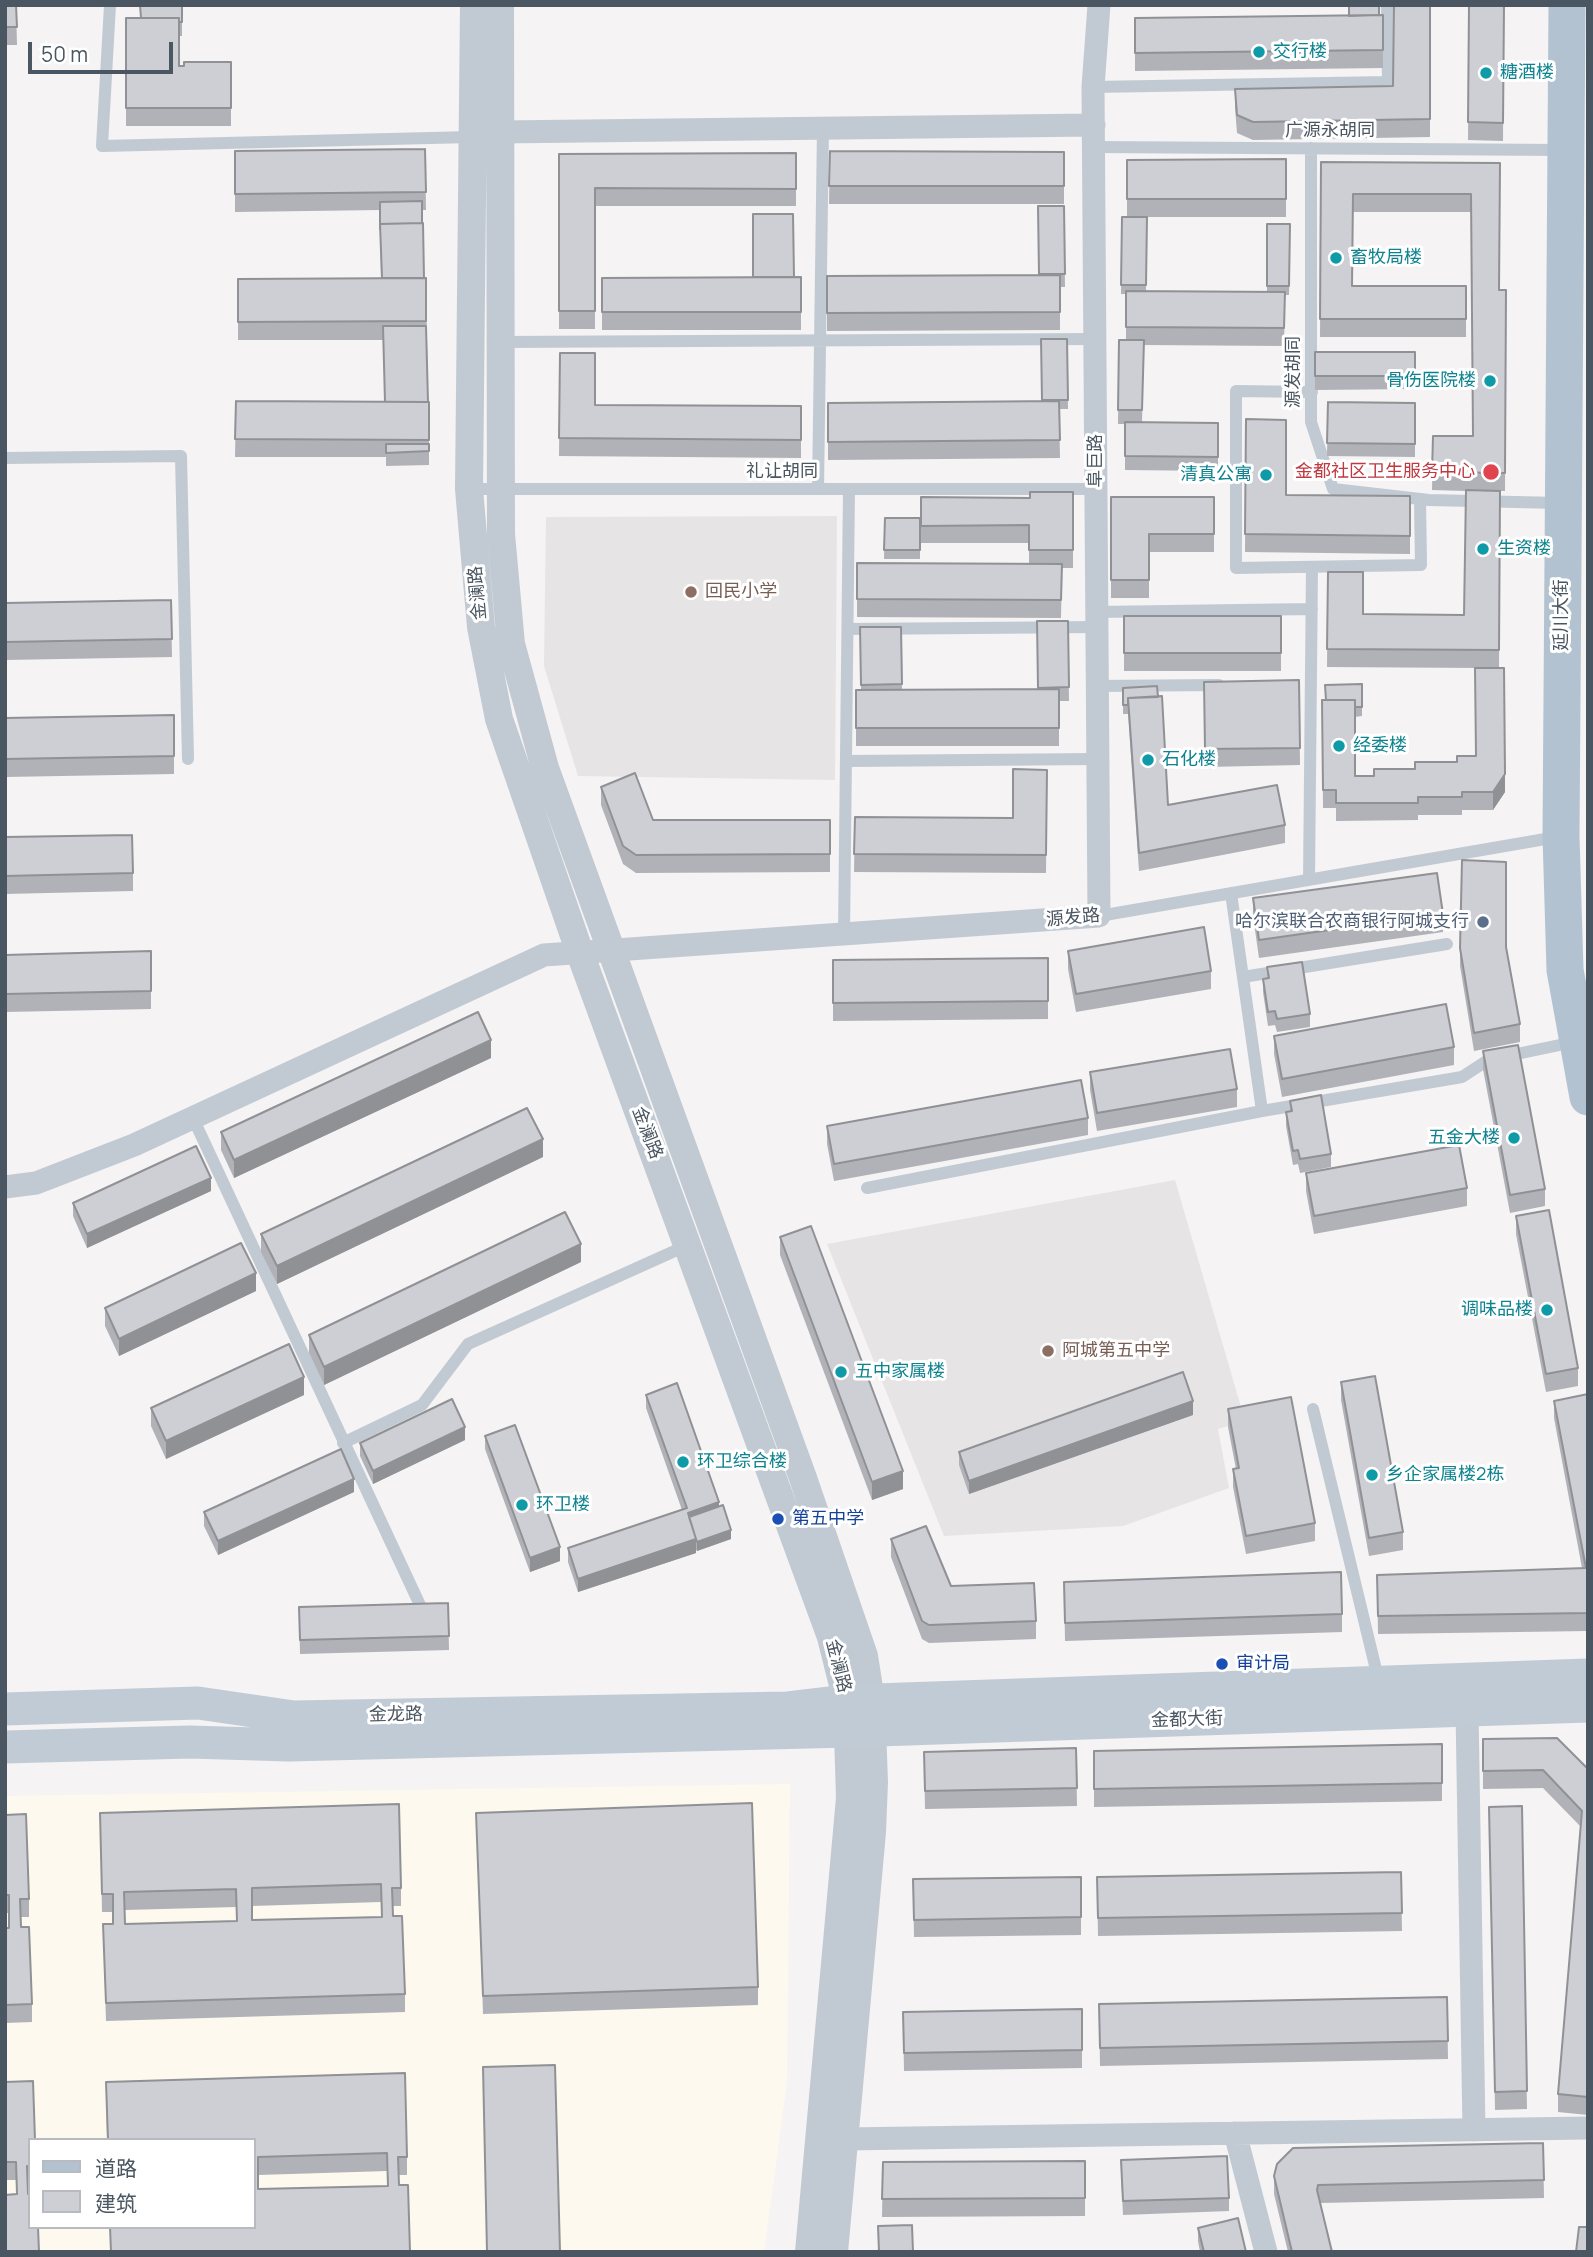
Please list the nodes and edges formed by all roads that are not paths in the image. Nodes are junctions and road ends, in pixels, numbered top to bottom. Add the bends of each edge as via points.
1 (110, 5) edge
2 (474, 5) edge
3 (500, 5) edge
4 (1098, 5) edge
5 (1387, 5) edge
6 (1567, 5) edge
7 (1093, 88) junction
8 (823, 128) junction
9 (500, 132) junction
10 (1094, 136) junction
11 (472, 137) junction
12 (1311, 148) junction
13 (1566, 150) junction
14 (1095, 339) junction
15 (820, 341) junction
16 (500, 342) junction
17 (1312, 392) junction
18 (5, 458) edge
19 (469, 489) junction
20 (500, 489) junction
21 (818, 489) junction
22 (849, 489) junction
23 (1096, 489) junction
24 (1420, 499) junction
25 (1563, 503) junction
26 (1312, 567) junction
27 (1312, 609) junction
28 (1097, 619) junction
29 (848, 629) junction
30 (1231, 684) edge
31 (1097, 686) junction
32 (188, 759) dead end
33 (1098, 759) junction
34 (846, 761) junction
35 (1561, 836) junction
36 (1308, 880) junction
37 (1231, 893) junction
38 (1099, 916) junction
39 (844, 934) junction
40 (1447, 944) dead end
41 (610, 951) junction
42 (580, 953) junction
43 (1243, 977) junction
44 (1578, 1041) junction
45 (1588, 1097) edge
46 (1262, 1111) junction
47 (192, 1118) junction
48 (5, 1187) edge
49 (867, 1188) dead end
50 (689, 1245) junction
51 (1313, 1409) dead end
52 (342, 1443) junction
53 (420, 1605) edge
54 (1588, 1675) edge
55 (1379, 1682) junction
56 (1588, 1706) edge
57 (5, 1709) edge
58 (1467, 1710) junction
59 (860, 1716) junction
60 (787, 1719) junction
61 (5, 1747) edge
62 (1588, 2128) edge
63 (1474, 2130) junction
64 (1235, 2133) junction
65 (844, 2139) junction
66 (809, 2252) edge
67 (834, 2252) edge
68 (1266, 2252) edge

1 - 11 lane via 102,146
2 - 11 street, 金澜路
3 - 9 street, 金澜路
4 - 7 street, 阜巨路
5 - 7 lane via 1388,82
6 - 13 main road, 延川大街
7 - 10 street, 阜巨路
8 - 9 street
8 - 10 street
8 - 15 lane
9 - 16 street, 金澜路
10 - 12 lane, 广源永胡同
10 - 14 street, 阜巨路
11 - 19 street, 金澜路
12 - 13 lane, 广源永胡同
12 - 17 lane, 源发胡同
13 - 25 main road, 延川大街
14 - 15 lane
14 - 23 street, 阜巨路
15 - 16 lane
15 - 21 lane
16 - 20 street, 金澜路
17 - 24 lane, 源发胡同 via 1311,422 1334,489
17 - 26 lane via 1236,391 1236,568
18 - 32 lane via 181,456
19 - 20 lane, 礼让胡同
19 - 42 street, 金澜路 via 481,627 499,719
20 - 21 lane, 礼让胡同
20 - 41 street, 金澜路 via 511,644 545,768
21 - 22 lane, 礼让胡同
22 - 23 lane, 礼让胡同
22 - 29 lane
23 - 28 street, 阜巨路
24 - 25 lane, 源发胡同
24 - 26 lane via 1421,565
25 - 35 main road, 延川大街
26 - 27 lane
27 - 28 lane
27 - 36 lane via 1305,683
28 - 29 lane
28 - 31 street, 阜巨路
29 - 34 lane
30 - 31 lane
31 - 33 street, 阜巨路
33 - 34 lane
33 - 38 street, 阜巨路
34 - 39 lane
35 - 36 lane, 源发路
35 - 44 main road, 延川大街 via 1565,970
36 - 37 lane, 源发路
37 - 38 lane, 源发路
37 - 43 lane
38 - 39 street, 源发路
39 - 41 street, 源发路
40 - 43 lane
41 - 42 street, 源发路
41 - 59 street, 金澜路 via 864,1656
42 - 47 street, 源发路 via 544,955
42 - 50 street, 金澜路
43 - 46 lane
44 - 45 main road, 延川大街
44 - 46 lane via 1488,1060 1462,1077
46 - 49 lane
47 - 48 street, 源发路 via 76,1170
47 - 52 lane
50 - 52 lane via 468,1344 422,1405
50 - 59 street, 金澜路
51 - 55 lane
52 - 53 lane
54 - 55 main road, 金都大街
55 - 59 main road, 金都大街
56 - 58 main road, 金都大街
57 - 60 main road, 金龙路 via 198,1703 294,1717
58 - 59 main road, 金都大街
58 - 63 street
59 - 60 main road, 金都大街
59 - 65 street, 金澜路 via 874,1782
59 - 66 street, 金澜路
60 - 61 main road, 金龙路 via 289,1745 191,1742
62 - 63 street
63 - 64 street
64 - 65 street
64 - 68 street
65 - 67 street, 金澜路

